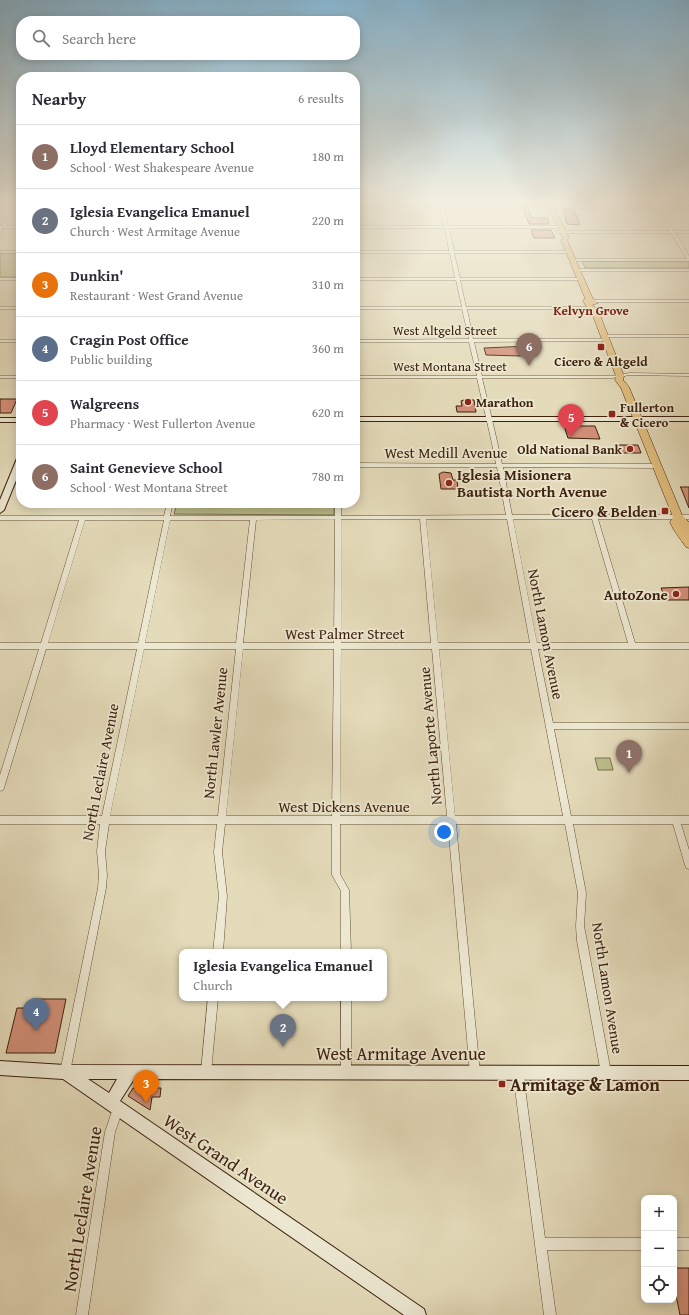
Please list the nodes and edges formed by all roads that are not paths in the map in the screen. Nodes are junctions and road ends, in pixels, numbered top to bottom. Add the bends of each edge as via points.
1 (455, 264) edge
2 (575, 264) edge
3 (577, 270) junction
4 (689, 270) edge
5 (581, 278) junction
6 (0, 279) edge
7 (16, 279) edge
8 (360, 279) edge
9 (458, 279) junction
10 (689, 301) edge
11 (592, 305) junction
12 (0, 308) edge
13 (16, 308) edge
14 (360, 308) edge
15 (464, 308) junction
16 (689, 336) edge
17 (605, 338) junction
18 (0, 341) edge
19 (16, 341) edge
20 (360, 341) edge
21 (471, 341) junction
22 (689, 375) edge
23 (620, 376) junction
24 (0, 377) edge
25 (16, 377) edge
26 (360, 377) edge
27 (479, 377) junction
28 (360, 419) edge
29 (489, 419) junction
30 (638, 419) junction
31 (689, 419) edge
32 (0, 420) edge
33 (16, 420) edge
34 (360, 465) edge
35 (499, 465) junction
36 (657, 466) junction
37 (16, 472) edge
38 (169, 508) edge
39 (338, 508) edge
40 (0, 510) edge
41 (338, 517) junction
42 (424, 517) junction
43 (509, 517) junction
44 (594, 517) junction
45 (678, 517) junction
46 (689, 517) edge
47 (0, 518) edge
48 (83, 518) junction
49 (167, 518) junction
50 (253, 518) junction
51 (688, 542) edge
52 (0, 646) edge
53 (44, 646) junction
54 (141, 646) junction
55 (240, 646) junction
56 (337, 646) junction
57 (435, 646) junction
58 (534, 646) junction
59 (632, 646) junction
60 (689, 646) edge
61 (549, 726) junction
62 (689, 726) edge
63 (0, 788) edge
64 (0, 820) edge
65 (105, 820) junction
66 (222, 820) junction
67 (336, 820) junction
68 (452, 820) junction
69 (568, 820) junction
70 (676, 820) junction
71 (689, 820) edge
72 (689, 865) edge
73 (218, 949) edge
74 (346, 949) edge
75 (214, 1001) edge
76 (346, 1001) edge
77 (0, 1068) edge
78 (65, 1072) junction
79 (130, 1072) junction
80 (206, 1072) junction
81 (346, 1072) junction
82 (518, 1072) junction
83 (475, 1073) junction
84 (606, 1073) junction
85 (689, 1073) edge
86 (115, 1106) junction
87 (541, 1244) junction
88 (641, 1244) edge
89 (677, 1244) edge
90 (689, 1244) edge
91 (82, 1315) edge
92 (418, 1315) edge
93 (550, 1315) edge

1 - 9 street, North Lamon Avenue
2 - 3 main road
3 - 4 street
3 - 5 main road
5 - 9 street
5 - 11 main road
6 - 7 street
8 - 9 street
9 - 15 street, North Lamon Avenue
10 - 11 street
11 - 15 street
11 - 17 main road
12 - 13 street
14 - 15 street
15 - 21 street, North Lamon Avenue
16 - 17 street, West Altgeld Street
17 - 21 street, West Altgeld Street
17 - 23 main road
18 - 19 street
20 - 21 street, West Altgeld Street
21 - 27 street, North Lamon Avenue
22 - 23 street, West Montana Street
23 - 27 street, West Montana Street
23 - 30 main road via 619,380 625,387
24 - 25 street
26 - 27 street, West Montana Street
27 - 29 street, North Lamon Avenue
28 - 29 main road
29 - 30 main road
29 - 35 street, North Lamon Avenue
30 - 31 main road
30 - 36 main road
32 - 33 main road
34 - 35 street, West Medill Avenue
35 - 36 street, West Medill Avenue
35 - 43 street, North Lamon Avenue
36 - 45 main road
37 - 40 main road
38 - 49 street, North Leclaire Avenue
39 - 41 street
41 - 42 street
41 - 50 street
41 - 56 street
42 - 43 street
42 - 57 street, North Laporte Avenue
43 - 44 street
43 - 58 street, North Lamon Avenue
44 - 45 street
44 - 59 street
45 - 46 street
45 - 51 main road via 675,522 678,532
47 - 48 street
48 - 49 street
48 - 53 street
49 - 50 street
49 - 54 street, North Leclaire Avenue
50 - 55 street, North Lawler Avenue
52 - 53 street, West Palmer Street
53 - 54 street, West Palmer Street
53 - 63 street
54 - 55 street, West Palmer Street
54 - 65 street, North Leclaire Avenue
55 - 56 street, West Palmer Street
55 - 66 street, North Lawler Avenue
56 - 57 street, West Palmer Street
56 - 67 street
57 - 58 street, West Palmer Street
57 - 68 street, North Laporte Avenue
58 - 59 street, West Palmer Street
58 - 61 street, North Lamon Avenue
59 - 60 street, West Palmer Street
61 - 62 street
61 - 69 street, North Lamon Avenue
64 - 65 street, West Dickens Avenue
65 - 66 street, West Dickens Avenue
65 - 78 street, North Leclaire Avenue via 101,851 102,888
66 - 67 street, West Dickens Avenue
66 - 73 street, North Lawler Avenue via 218,852 223,896
67 - 68 street, West Dickens Avenue
67 - 74 street via 336,875 345,890
68 - 69 street, West Dickens Avenue
68 - 83 street, North Laporte Avenue
69 - 70 street, West Dickens Avenue
69 - 84 street, North Lamon Avenue via 582,893 582,941
70 - 71 street, West Dickens Avenue
70 - 72 street
75 - 80 street
76 - 81 street
77 - 78 main road
78 - 79 main road, West Armitage Avenue
78 - 86 main road, West Grand Avenue
79 - 80 main road, West Armitage Avenue
79 - 86 main road
80 - 81 main road, West Armitage Avenue
81 - 83 main road, West Armitage Avenue
82 - 83 main road, West Armitage Avenue
82 - 84 main road, West Armitage Avenue
82 - 87 street
84 - 85 main road, West Armitage Avenue
86 - 91 street, North Leclaire Avenue
86 - 92 main road, West Grand Avenue
87 - 88 street
87 - 93 street
89 - 90 street

